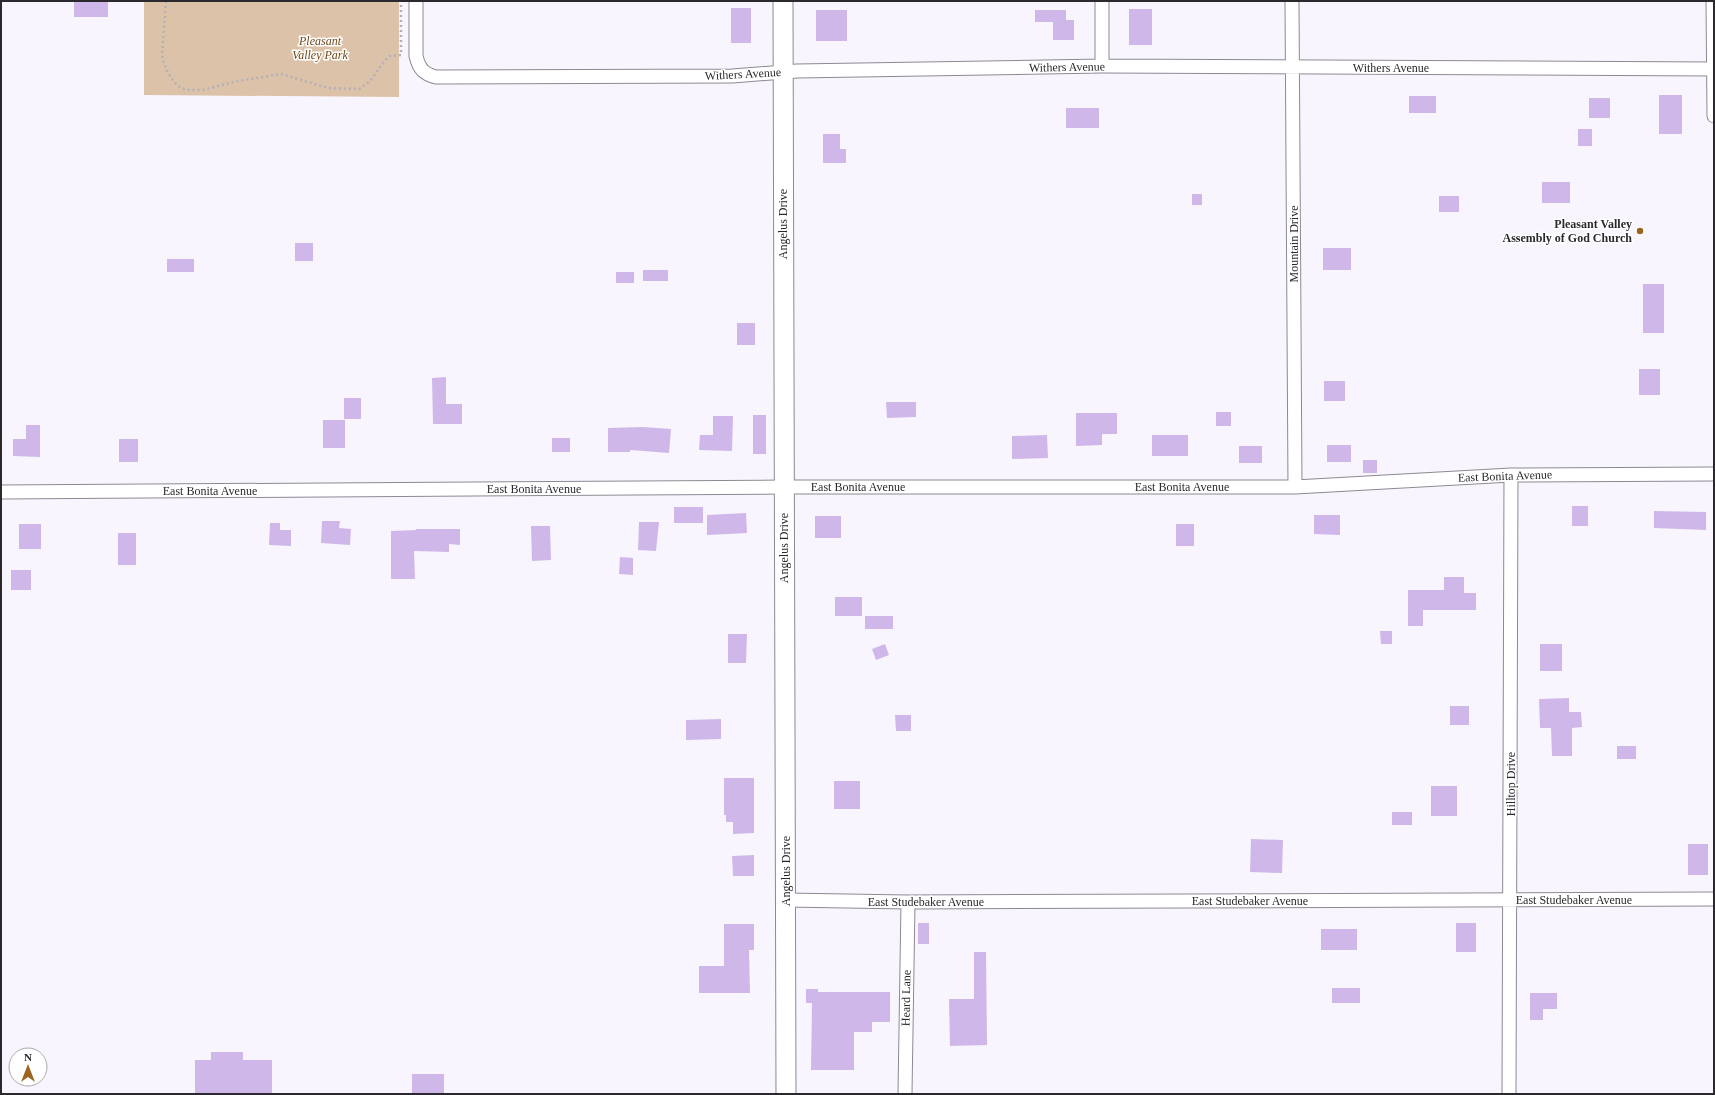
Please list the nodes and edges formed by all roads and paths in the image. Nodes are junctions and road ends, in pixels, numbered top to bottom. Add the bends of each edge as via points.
1 (166, 1) edge
2 (401, 1) edge
3 (416, 1) edge
4 (783, 1) edge
5 (1102, 1) edge
6 (1292, 1) edge
7 (1713, 1) edge
8 (1102, 66) junction
9 (1292, 67) junction
10 (1714, 69) edge
11 (783, 72) junction
12 (1714, 116) edge
13 (1714, 474) edge
14 (1511, 475) junction
15 (784, 487) junction
16 (1296, 487) junction
17 (1, 492) edge
18 (1714, 899) edge
19 (786, 900) junction
20 (1510, 900) junction
21 (908, 902) junction
22 (786, 1094) edge
23 (904, 1094) edge
24 (1509, 1094) edge

1 - 2 path via 162,54 164,63 174,82 181,88 196,90 281,74 328,88 359,89 370,81 387,58 401,56
3 - 11 street, Withers Avenue via 416,56 422,71 436,77 732,76
4 - 11 street, Angelus Drive
5 - 8 street
6 - 9 street, Mountain Drive
7 - 10 street
8 - 9 street, Withers Avenue
8 - 11 street, Withers Avenue
9 - 10 street, Withers Avenue
9 - 16 street, Mountain Drive
10 - 12 street
11 - 15 street, Angelus Drive
13 - 14 street, East Bonita Avenue
14 - 16 street, East Bonita Avenue
14 - 20 street, Hilltop Drive
15 - 16 street, East Bonita Avenue
15 - 17 street, East Bonita Avenue
15 - 19 street, Angelus Drive
18 - 20 street, East Studebaker Avenue
19 - 21 street, East Studebaker Avenue
19 - 22 street, Angelus Drive
20 - 21 street, East Studebaker Avenue
20 - 24 street, Hilltop Drive
21 - 23 street, Heard Lane

